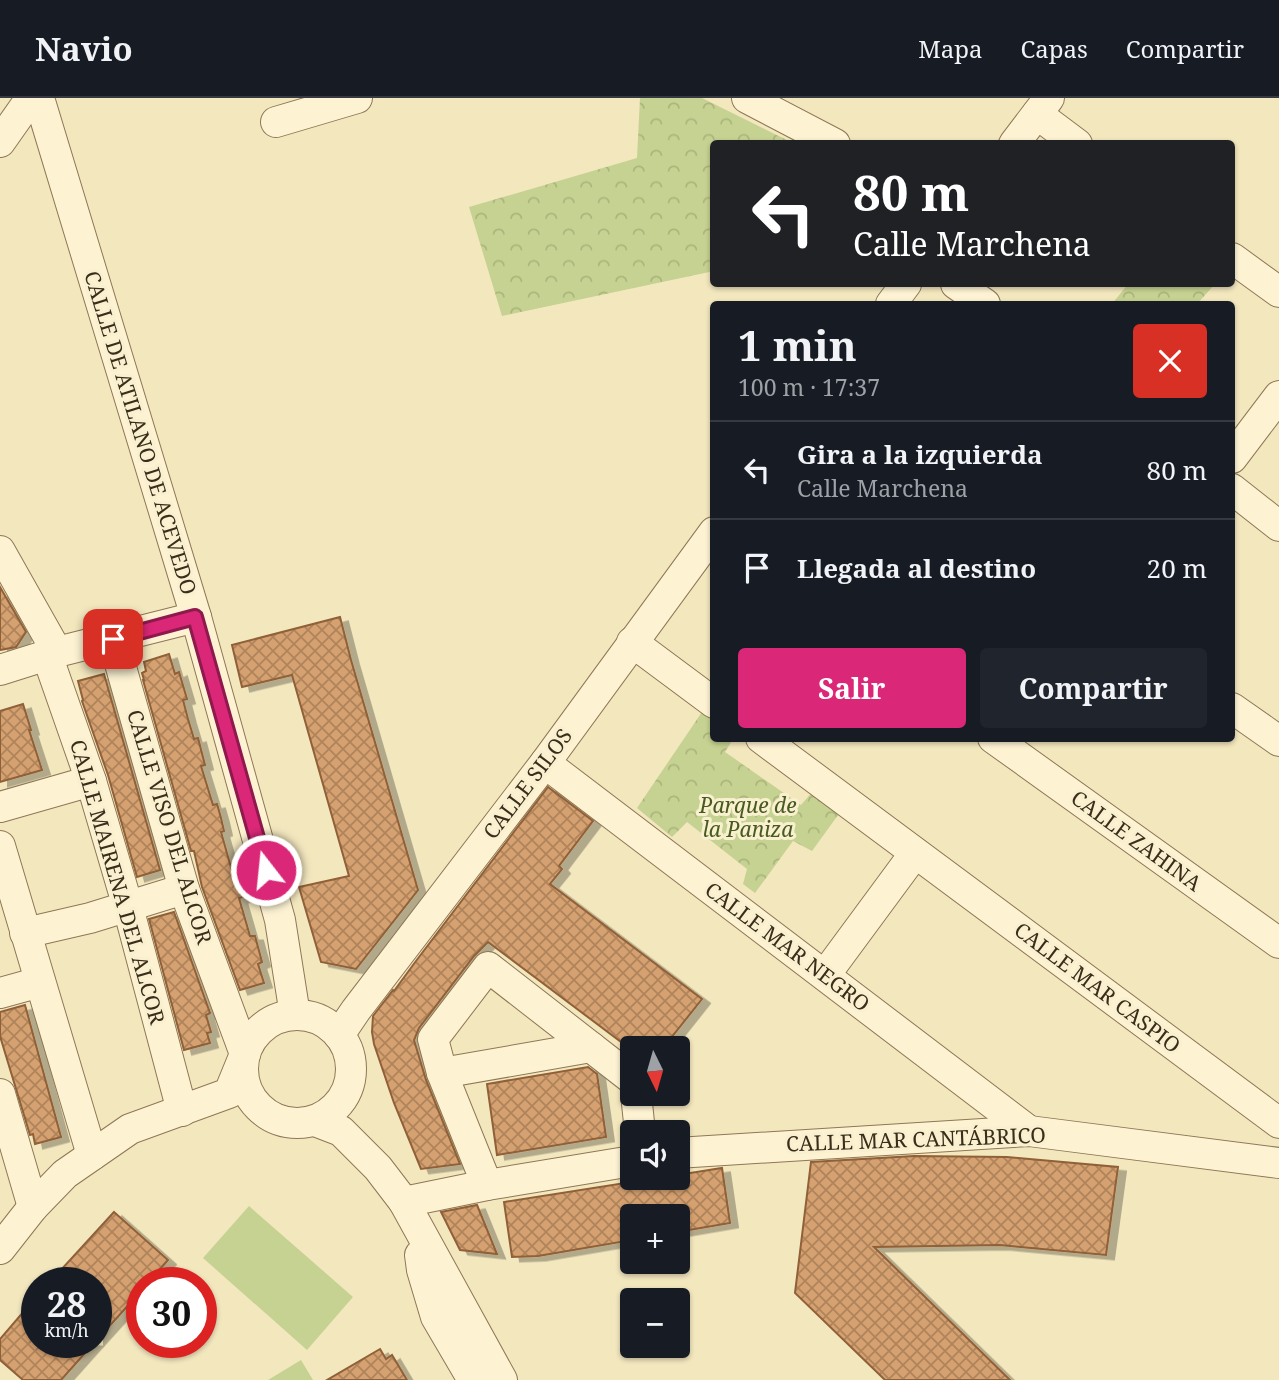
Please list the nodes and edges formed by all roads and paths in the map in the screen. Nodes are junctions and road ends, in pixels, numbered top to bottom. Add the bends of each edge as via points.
1 (32, 98) edge
2 (40, 98) edge
3 (357, 98) edge
4 (747, 98) edge
5 (1041, 103) edge
6 (276, 122) dead end
7 (827, 140) edge
8 (1017, 140) edge
9 (1073, 140) edge
10 (0, 142) edge
11 (1235, 260) edge
12 (960, 287) edge
13 (1279, 292) edge
14 (981, 301) edge
15 (1279, 396) edge
16 (1235, 454) edge
17 (1235, 491) edge
18 (1279, 526) edge
19 (710, 539) edge
20 (0, 551) edge
21 (195, 617) junction
22 (113, 639) junction
23 (632, 642) junction
24 (52, 654) junction
25 (0, 670) edge
26 (710, 701) edge
27 (1235, 710) edge
28 (1279, 741) edge
29 (766, 742) edge
30 (999, 742) edge
31 (545, 763) junction
32 (91, 781) junction
33 (0, 807) edge
34 (0, 846) edge
35 (915, 853) junction
36 (184, 888) junction
37 (128, 907) junction
38 (26, 933) junction
39 (1279, 943) edge
40 (825, 975) junction
41 (40, 982) junction
42 (0, 993) edge
43 (295, 1015) junction
44 (340, 1035) junction
45 (591, 1047) junction
46 (245, 1054) junction
47 (620, 1070) edge
48 (442, 1073) junction
49 (351, 1077) junction
50 (0, 1094) edge
51 (182, 1111) junction
52 (315, 1121) junction
53 (1279, 1123) edge
54 (1029, 1131) junction
55 (690, 1152) edge
56 (92, 1156) junction
57 (620, 1163) edge
58 (1279, 1163) edge
59 (378, 1168) junction
60 (487, 1185) junction
61 (33, 1207) junction
62 (411, 1214) junction
63 (0, 1249) edge
64 (473, 1380) edge
65 (502, 1380) edge

1 - 10 street
2 - 21 street, CALLE DE ATILANO DE ACEVEDO
3 - 6 street
4 - 7 street
5 - 8 street
5 - 9 street
11 - 13 street
12 - 14 street
15 - 16 street
17 - 18 street
19 - 23 street, CALLE SILOS
20 - 24 street, CALLE MAIRENA DEL ALCOR
21 - 22 street
21 - 43 street, CALLE DE ATILANO DE ACEVEDO via 281,920
22 - 24 street
22 - 36 street, CALLE VISO DEL ALCOR
23 - 26 street
23 - 31 street, CALLE SILOS
24 - 25 street
24 - 32 street, CALLE MAIRENA DEL ALCOR
27 - 28 street
29 - 35 street, CALLE MAR CASPIO
30 - 39 street, CALLE ZAHINA
31 - 40 street, CALLE MAR NEGRO
31 - 44 street, CALLE SILOS
32 - 33 street
32 - 37 street, CALLE MAIRENA DEL ALCOR
34 - 38 street
35 - 40 street
35 - 53 street, CALLE MAR CASPIO
36 - 37 street
36 - 46 street, CALLE VISO DEL ALCOR
37 - 38 street
37 - 51 street, CALLE MAIRENA DEL ALCOR
38 - 41 street
40 - 54 street, CALLE MAR NEGRO
41 - 42 street
41 - 56 street
43 - 44 street via 312,1016
43 - 46 street via 264,1026
44 - 49 street via 352,1062
45 - 47 street
45 - 48 street
45 - 48 street via 488,967 433,1038
46 - 51 street via 229,1093
46 - 52 street via 246,1087 266,1114 281,1121
48 - 60 street
49 - 52 street via 339,1104
49 - 59 street via 357,1112
50 - 61 street
51 - 56 street via 130,1129
52 - 59 street via 341,1130
54 - 55 street, CALLE MAR CANTÁBRICO
54 - 58 street, CALLE MAR CANTÁBRICO
56 - 61 street via 65,1174
57 - 60 street
59 - 62 street
60 - 62 street
61 - 63 street
62 - 64 street via 436,1317
62 - 65 street

